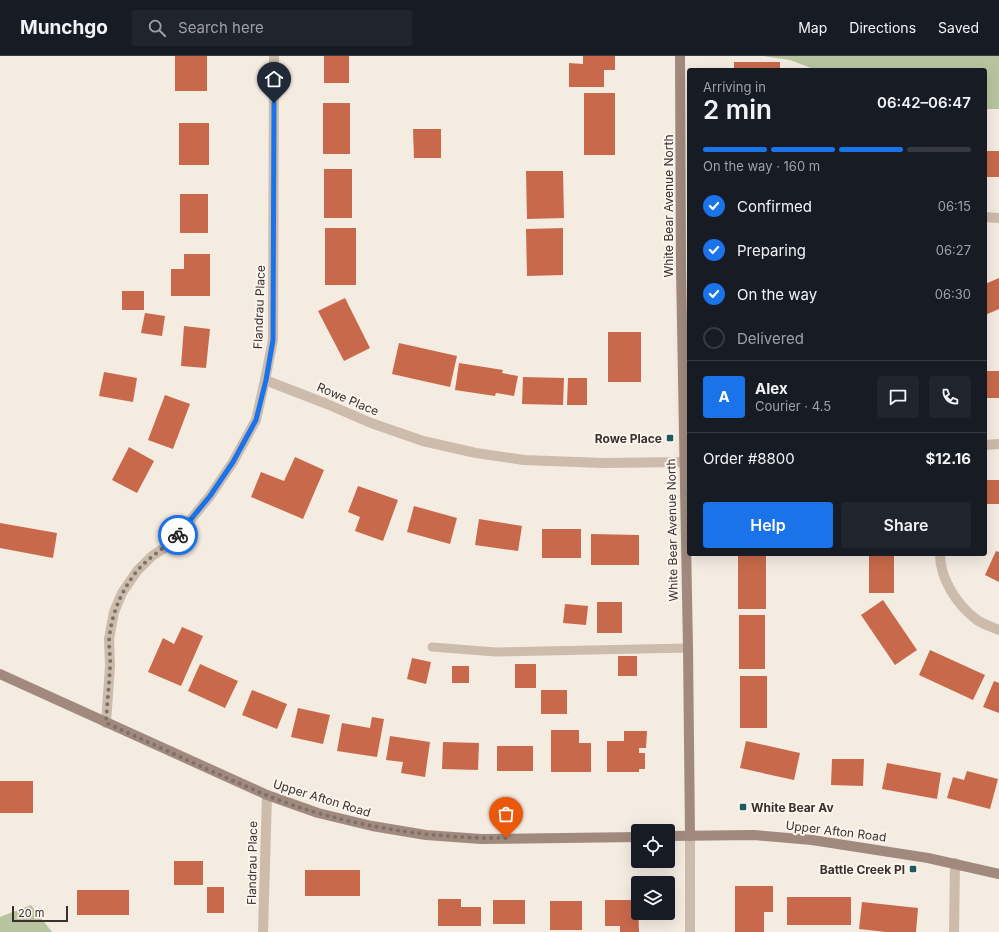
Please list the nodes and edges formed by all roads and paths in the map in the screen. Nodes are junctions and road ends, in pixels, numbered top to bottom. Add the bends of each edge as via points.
1 (274, 56) edge
2 (680, 56) edge
3 (987, 218) edge
4 (999, 218) edge
5 (685, 269) edge
6 (266, 380) junction
7 (987, 444) edge
8 (999, 444) edge
9 (684, 462) junction
10 (940, 556) edge
11 (999, 630) edge
12 (432, 647) dead end
13 (688, 648) junction
14 (0, 674) edge
15 (106, 723) junction
16 (267, 795) junction
17 (631, 836) edge
18 (675, 836) edge
19 (690, 836) junction
20 (955, 863) junction
21 (999, 874) edge
22 (263, 932) edge
23 (690, 932) edge
24 (954, 932) edge

1 - 6 street, Flandrau Place via 273,340
2 - 5 street, White Bear Avenue North
3 - 4 street
5 - 9 street, White Bear Avenue North
6 - 9 street, Rowe Place via 371,423 423,441 476,453 524,460 603,463
6 - 15 street, Flandrau Place via 256,420 233,462 184,528 169,545 152,556 137,571 122,593 114,612 109,639
7 - 8 street
9 - 13 street, White Bear Avenue North
10 - 11 street via 946,580 956,598 978,621
12 - 13 lane via 496,652
13 - 19 street, White Bear Avenue North
14 - 15 street, Upper Afton Road
15 - 16 street, Upper Afton Road
16 - 17 street, Upper Afton Road via 318,813 426,835 480,839
16 - 22 street, Flandrau Place
18 - 19 street, Upper Afton Road
19 - 20 street, Upper Afton Road via 754,835 812,840
19 - 23 street
20 - 21 street, Upper Afton Road
20 - 24 street

